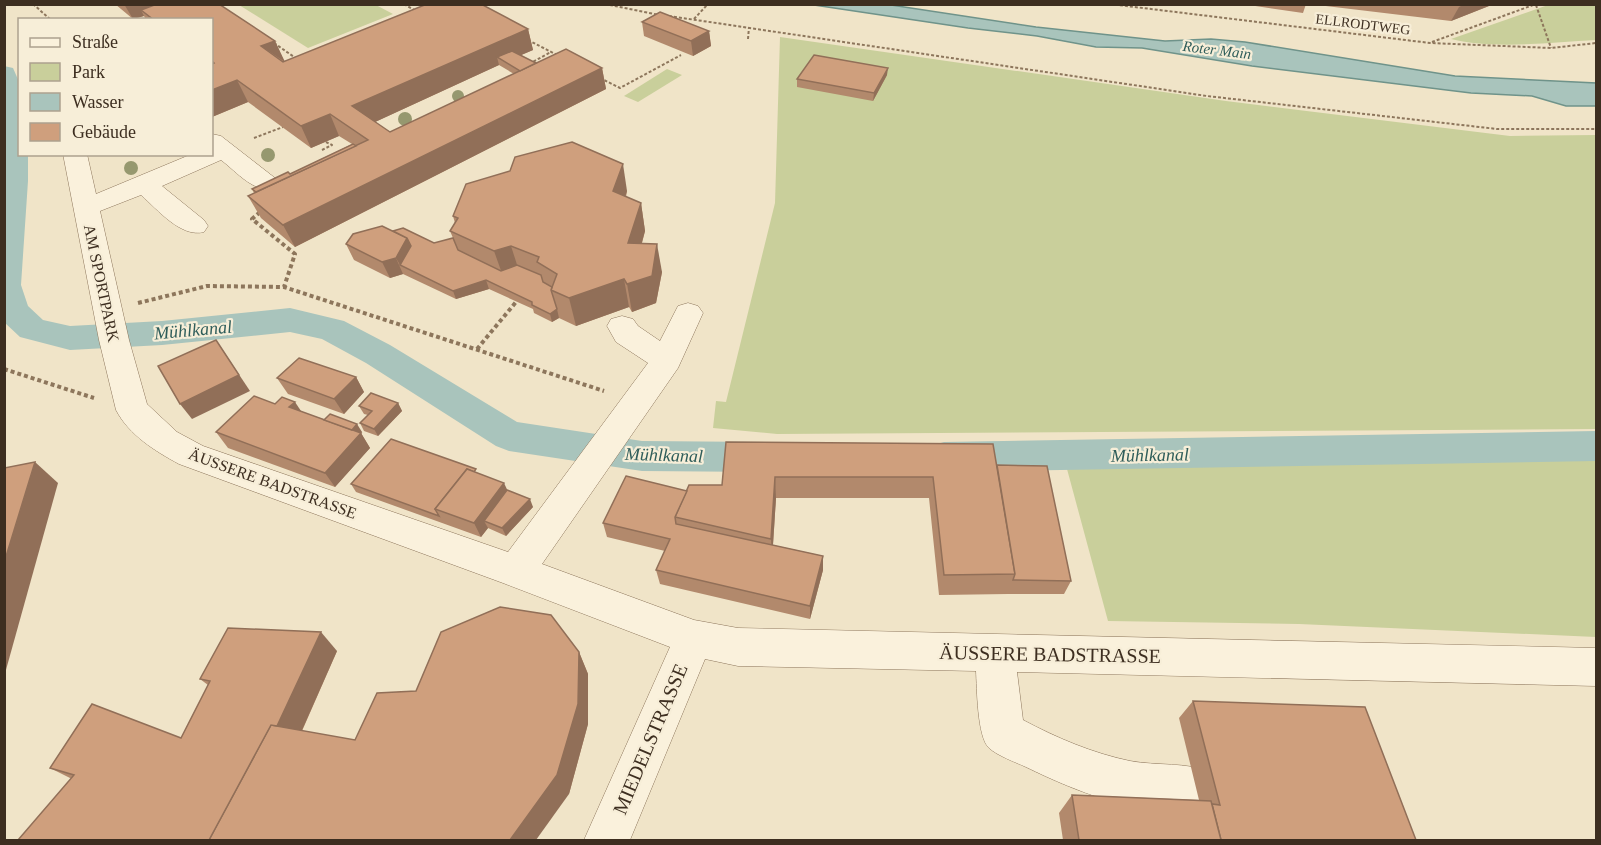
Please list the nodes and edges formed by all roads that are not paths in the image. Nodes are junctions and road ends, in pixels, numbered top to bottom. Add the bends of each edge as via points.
1 (217, 146) edge
2 (75, 156) edge
3 (198, 156) edge
4 (266, 183) edge
5 (144, 185) junction
6 (86, 207) junction
7 (195, 226) dead end
8 (688, 313) dead end
9 (622, 326) dead end
10 (667, 360) junction
11 (132, 410) joint
12 (516, 572) junction
13 (694, 638) junction
14 (994, 652) junction
15 (1596, 667) edge
16 (1196, 788) dead end
17 (607, 840) edge

1 - 4 street
2 - 6 street, AM SPORTPARK
3 - 5 street
5 - 6 street
5 - 7 street
6 - 11 street, AM SPORTPARK
8 - 10 street
9 - 10 street via 627,334
10 - 12 street
11 - 12 street, ÄUSSERE BADSTRASSE via 165,441 191,455
12 - 13 street, ÄUSSERE BADSTRASSE
13 - 14 street, ÄUSSERE BADSTRASSE via 738,647
13 - 17 street, MIEDELSTRASSE
14 - 15 street, ÄUSSERE BADSTRASSE
14 - 16 street via 1003,732 1040,753 1087,771 1150,786

